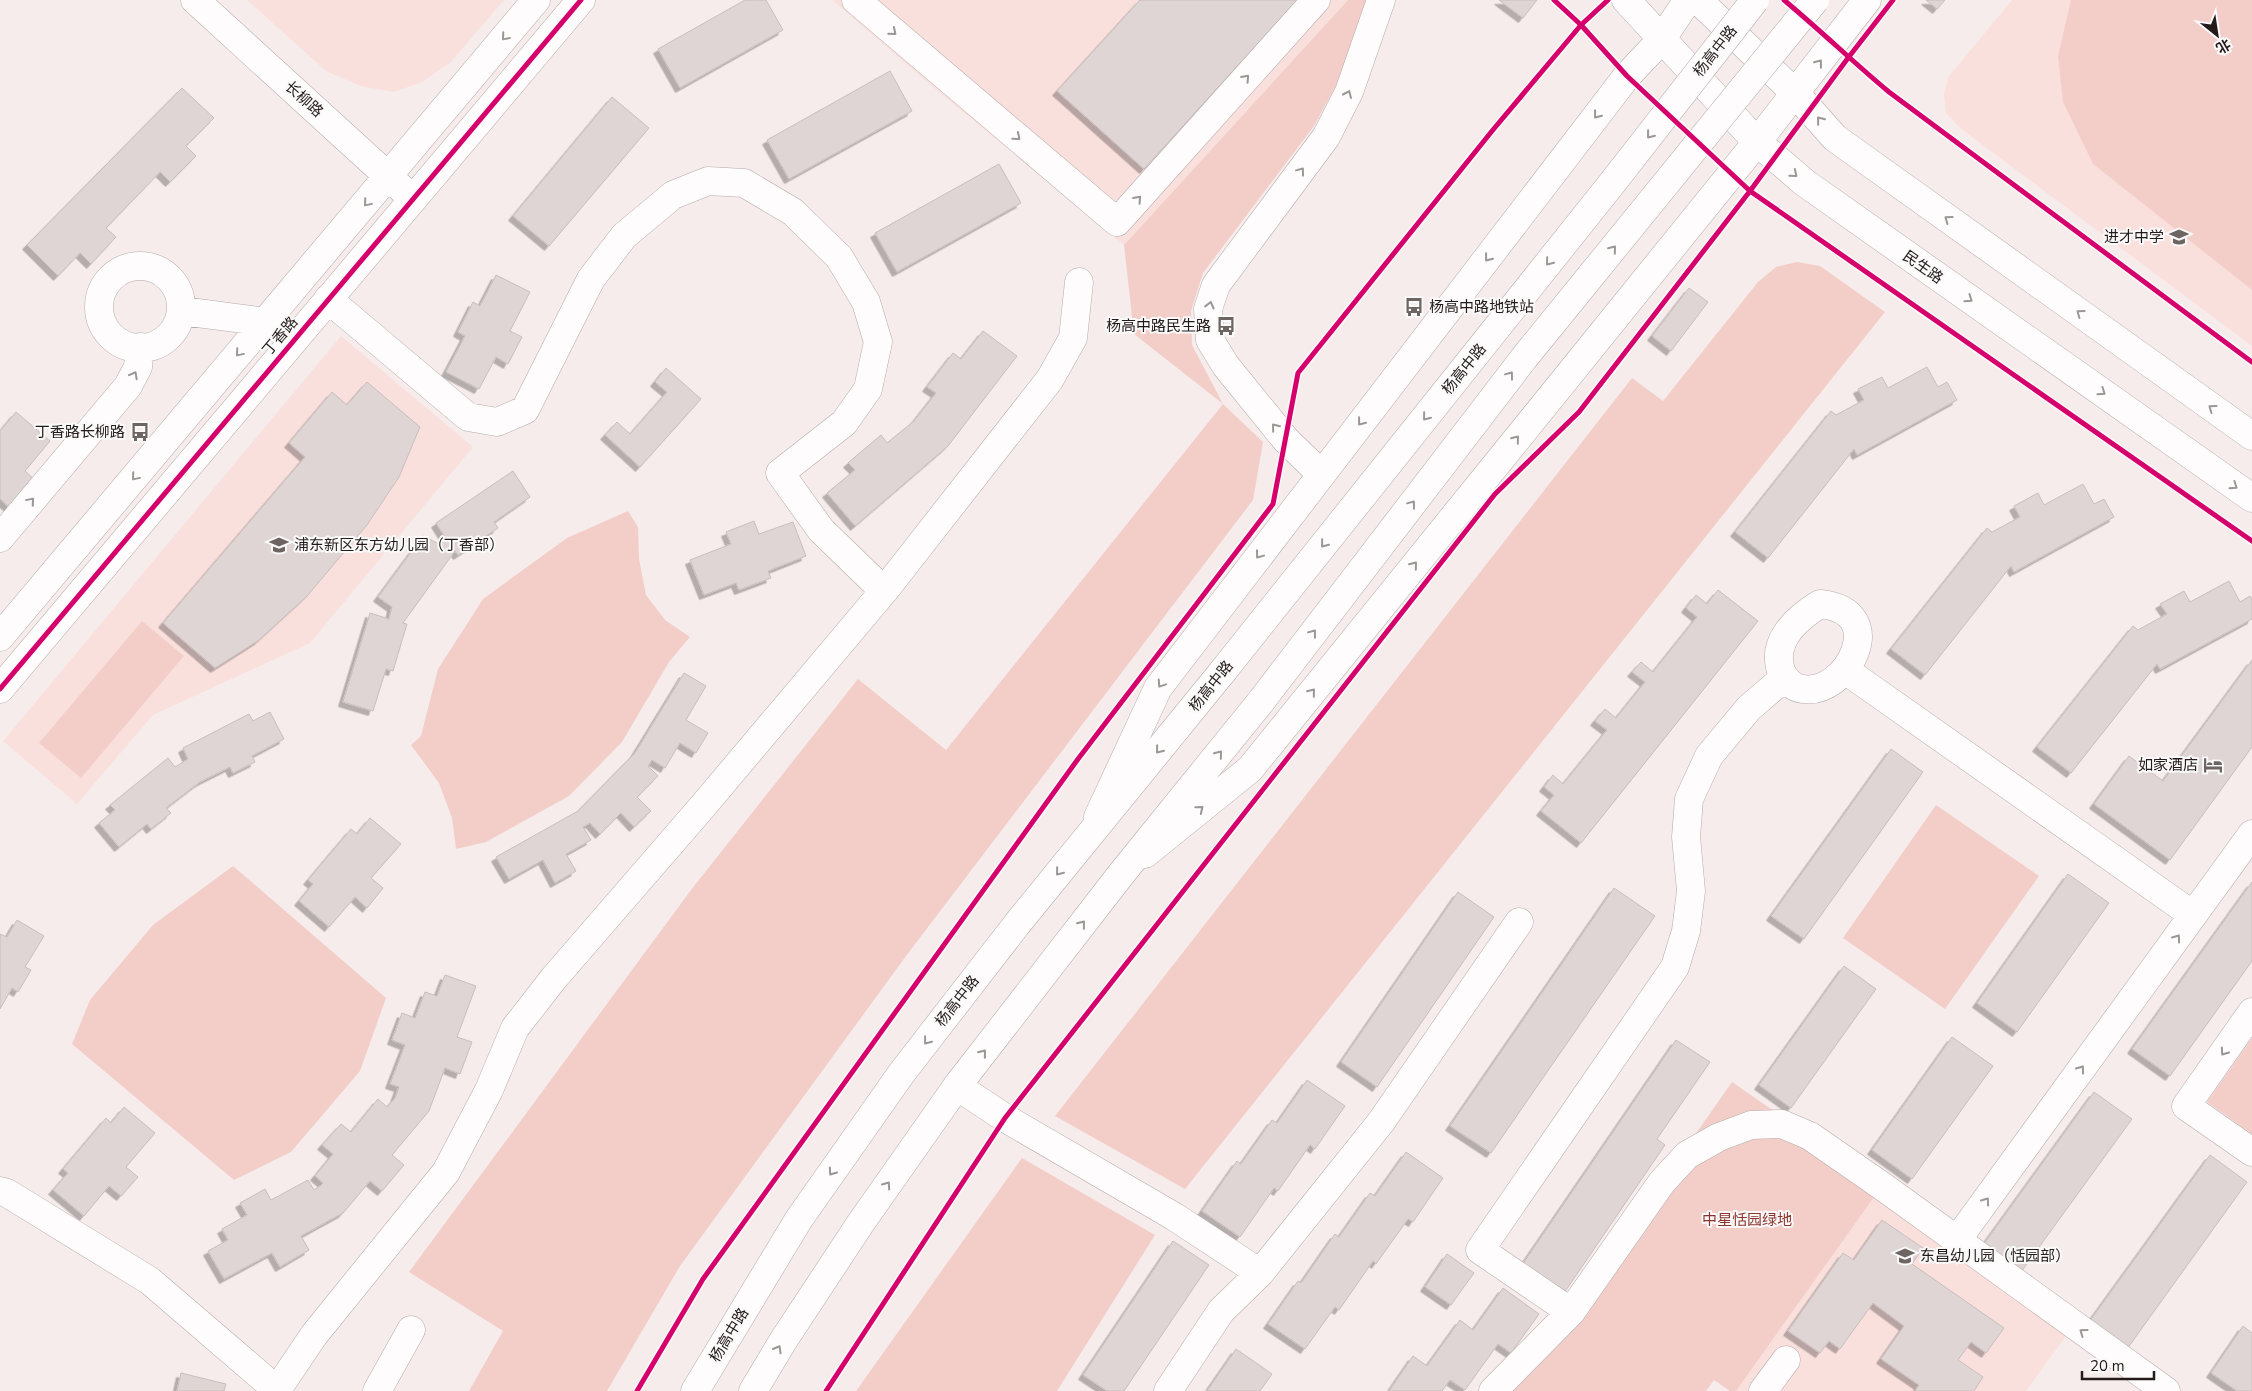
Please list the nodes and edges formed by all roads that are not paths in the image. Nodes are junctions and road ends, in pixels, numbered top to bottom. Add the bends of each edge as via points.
1 (196, 0) edge
2 (536, 0) edge
3 (581, 0) edge
4 (856, 0) edge
5 (1316, 0) edge
6 (1381, 0) edge
7 (1626, 0) edge
8 (1688, 0) edge
9 (1698, 0) edge
10 (1755, 0) edge
11 (1815, 0) edge
12 (1867, 0) edge
13 (1661, 40) junction
14 (1795, 93) junction
15 (1756, 142) junction
16 (389, 177) junction
17 (413, 198) junction
18 (1079, 282) dead end
19 (328, 300) junction
20 (182, 311) junction
21 (266, 322) junction
22 (140, 347) junction
23 (2252, 436) edge
24 (1321, 474) junction
25 (2252, 498) edge
26 (0, 538) edge
27 (884, 591) junction
28 (0, 637) edge
29 (1845, 670) junction
30 (1784, 678) junction
31 (0, 689) edge
32 (1090, 834) junction
33 (2252, 834) edge
34 (1122, 873) junction
35 (2193, 915) junction
36 (1519, 922) dead end
37 (2252, 1012) edge
38 (957, 1086) junction
39 (2252, 1152) edge
40 (0, 1191) edge
41 (1957, 1240) junction
42 (1260, 1273) junction
43 (1571, 1312) junction
44 (411, 1330) dead end
45 (1786, 1360) dead end
46 (277, 1390) edge
47 (377, 1391) edge
48 (695, 1391) edge
49 (753, 1391) edge
50 (1168, 1391) edge
51 (1493, 1391) edge
52 (1763, 1391) edge
53 (2166, 1391) edge

1 - 16 main road, 长柳路
2 -> 16 main road, 丁香路
3 - 17 main road, 丁香路
4 -> 5 main road via 1117,222
24 -> 6 main road via 1286,440 1226,366 1210,340 1208,309 1216,285 1326,137 1349,92
7 - 13 main road, 民生路
8 - 13 main road
9 - 14 main road
10 -> 32 main road, 杨高中路, bridge
34 -> 11 main road, bridge via 1262,700 1524,358
14 -> 12 main road
13 - 15 main road, 民生路
13 -> 24 main road via 1627,76
14 - 15 main road
23 -> 14 main road via 1835,138
15 -> 25 main road, 民生路 via 1805,183
34 -> 15 main road via 1250,769
16 - 17 main road, 长柳路
16 -> 21 main road, 丁香路
17 - 19 main road, 丁香路
18 - 27 main road via 1073,338 1050,378
19 - 27 main road via 468,417 497,422 525,410 591,279 624,236 673,195 708,181 744,183 793,212 833,251 866,302 878,342 868,389 844,422 780,473 821,530
19 - 31 main road, 丁香路
20 - 21 main road
20 - 22 main road via 171,334 159,343
20 - 22 main road via 176,286 157,269 132,266 110,279 102,291 101,319 107,332 118,342
21 -> 28 main road, 丁香路
26 -> 22 main road via 128,386 138,367
24 -> 32 main road via 1158,688
27 - 46 main road via 515,1028 489,1090 446,1172 314,1335
29 - 30 main road via 1829,685 1813,691 1797,688
29 - 30 main road via 1856,648 1859,631 1850,615 1835,606 1820,604 1789,628 1780,645 1778,662
29 - 35 main road
30 - 43 main road via 1749,708 1709,756 1689,798 1686,837 1691,891 1686,931 1675,967 1480,1250
32 -> 48 main road, 杨高中路 via 900,1074 799,1219
33 - 35 main road
38 -> 34 main road
41 -> 35 main road
36 - 42 main road via 1381,1122
37 -> 39 main road via 2186,1106
38 - 42 main road via 1005,1118 1175,1217
49 -> 38 main road via 860,1224
40 - 46 main road via 150,1281
41 - 43 main road via 1810,1136 1782,1124 1751,1125 1687,1155 1662,1182
53 -> 41 main road
42 - 50 main road via 1221,1311
43 - 51 main road
44 - 47 main road
45 - 52 main road

